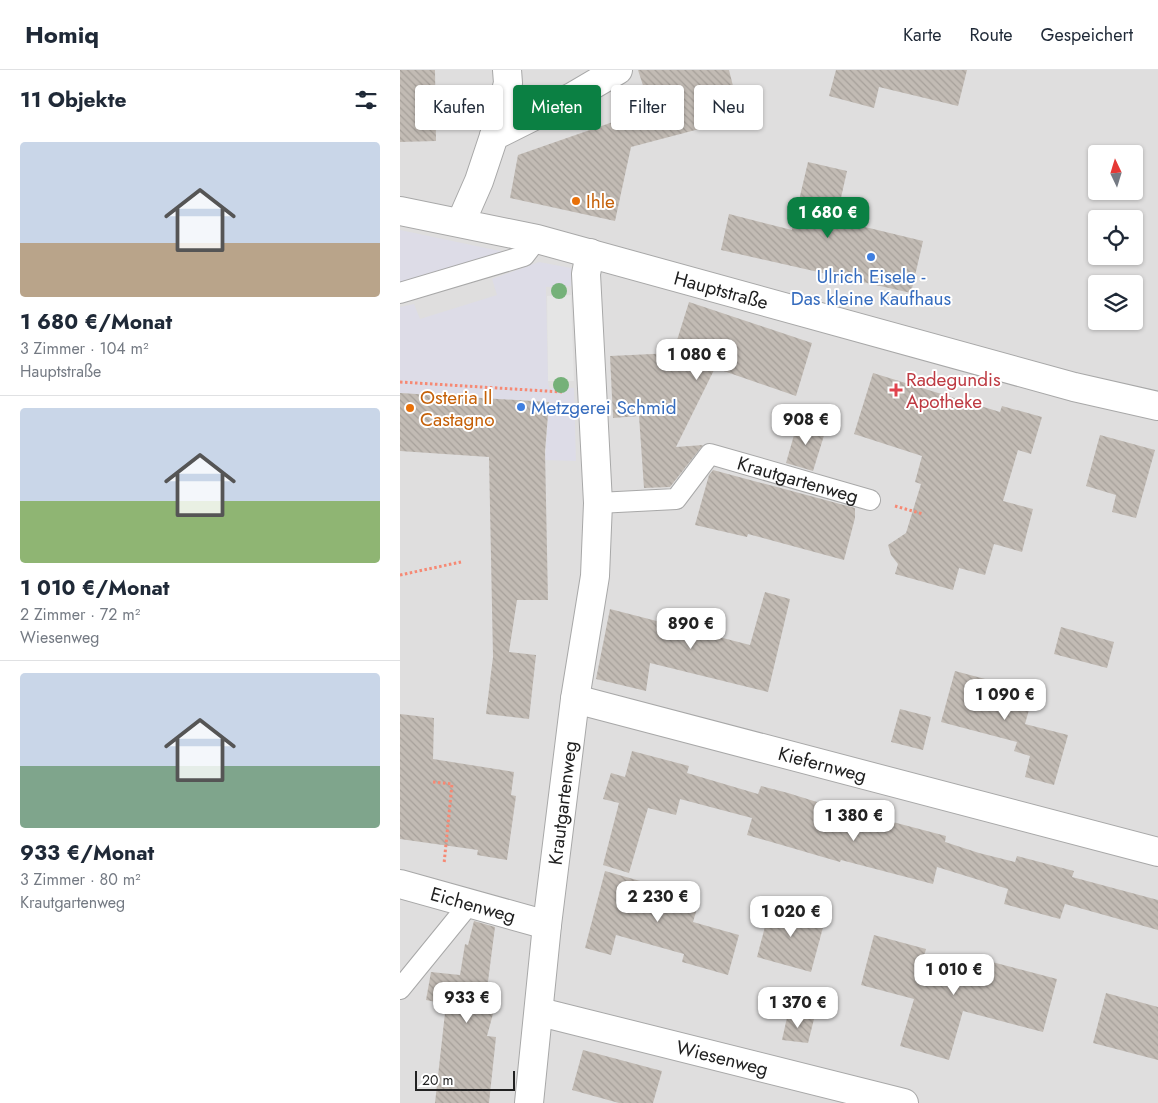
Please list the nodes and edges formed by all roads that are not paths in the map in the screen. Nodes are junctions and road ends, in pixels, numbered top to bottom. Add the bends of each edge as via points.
1 (507, 70) edge
2 (618, 70) edge
3 (494, 136) junction
4 (400, 210) edge
5 (461, 222) junction
6 (536, 239) junction
7 (590, 253) junction
8 (400, 293) edge
9 (1158, 406) edge
10 (870, 500) dead end
11 (598, 503) junction
12 (575, 699) junction
13 (1158, 852) edge
14 (400, 884) edge
15 (470, 903) junction
16 (547, 925) junction
17 (400, 989) edge
18 (540, 1012) junction
19 (529, 1103) edge
20 (904, 1103) edge

1 - 3 street via 508,83
2 - 3 street
3 - 5 street
4 - 5 street, Hauptstraße
5 - 6 street, Hauptstraße
6 - 7 street, Hauptstraße
6 - 8 lane via 524,256
7 - 9 street, Hauptstraße via 1074,387
7 - 11 street, Krautgartenweg via 586,274
10 - 11 lane, Krautgartenweg via 710,454 676,499
11 - 12 street, Krautgartenweg via 595,576
12 - 13 street, Kiefernweg
12 - 16 street, Krautgartenweg
14 - 15 street, Eichenweg
15 - 16 street, Eichenweg
15 - 17 lane
16 - 18 street, Krautgartenweg
18 - 19 street, Krautgartenweg
18 - 20 street, Wiesenweg

